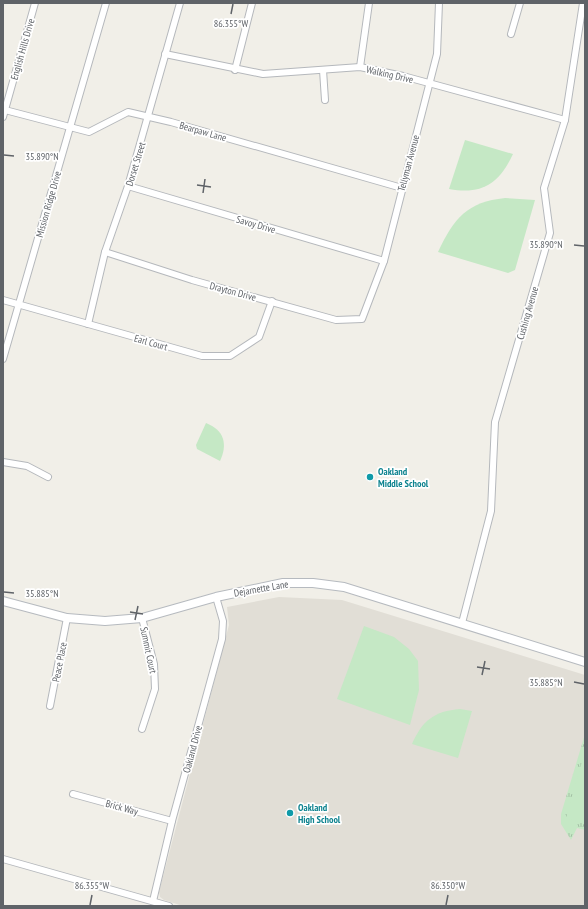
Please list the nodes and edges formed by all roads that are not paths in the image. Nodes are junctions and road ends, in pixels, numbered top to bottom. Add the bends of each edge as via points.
1 (35, 3) edge
2 (106, 3) edge
3 (180, 3) edge
4 (252, 3) edge
5 (368, 3) edge
6 (439, 3) edge
7 (520, 3) edge
8 (583, 3) edge
9 (511, 34) dead end
10 (165, 54) junction
11 (360, 67) junction
12 (235, 70) junction
13 (323, 70) junction
14 (429, 83) junction
15 (325, 100) dead end
16 (5, 110) junction
17 (3, 117) edge
18 (149, 117) junction
19 (565, 120) junction
20 (71, 126) junction
21 (128, 186) junction
22 (402, 188) junction
23 (105, 252) junction
24 (384, 261) junction
25 (3, 300) edge
26 (272, 301) junction
27 (20, 304) junction
28 (362, 319) joint
29 (88, 324) junction
30 (3, 359) edge
31 (3, 462) edge
32 (48, 477) dead end
33 (216, 597) junction
34 (3, 601) edge
35 (67, 618) junction
36 (142, 618) junction
37 (462, 623) junction
38 (585, 662) edge
39 (50, 706) dead end
40 (142, 729) dead end
41 (73, 794) dead end
42 (172, 821) junction
43 (3, 859) edge
44 (153, 901) junction
45 (169, 906) edge

1 - 16 street, English Hills Drive
2 - 20 street, Mission Ridge Drive
3 - 10 street, Dorset Street
4 - 12 street
5 - 11 street
6 - 14 street, Tellyman Avenue via 436,54
7 - 9 street
8 - 19 street, Cushing Avenue
10 - 12 street, Walking Drive
10 - 18 street, Dorset Street
11 - 13 street, Walking Drive
11 - 14 street, Walking Drive
12 - 13 street, Walking Drive via 263,74
13 - 15 street
14 - 19 street, Walking Drive
14 - 22 street, Tellyman Avenue
16 - 17 street, English Hills Drive
16 - 20 street, Bearpaw Lane
18 - 20 street, Bearpaw Lane via 128,112 89,132
18 - 21 street, Dorset Street
18 - 22 street, Bearpaw Lane
19 - 37 street, Cushing Avenue via 544,188 550,233 495,422 491,511
20 - 27 street, Mission Ridge Drive
21 - 23 street, Dorset Street
21 - 24 street, Savoy Drive
22 - 24 street, Tellyman Avenue
23 - 26 street, Drayton Drive via 192,280
23 - 29 street, Dorset Street
24 - 28 street, Tellyman Avenue
25 - 27 street, Earl Court
26 - 28 street, Drayton Drive via 336,320
26 - 29 street, Earl Court via 259,337 230,356 202,356
27 - 29 street, Earl Court
27 - 30 street, Mission Ridge Drive
31 - 32 street via 27,466
33 - 36 main road, Dejarnette Lane
33 - 37 main road, Dejarnette Lane via 283,583 313,583 344,587
33 - 42 street, Oakland Drive via 223,621 222,640
34 - 35 main road, Dejarnette Lane
35 - 36 main road, Dejarnette Lane via 105,621
35 - 39 street, Peace Place
36 - 40 street, Summit Court via 154,664 156,688
37 - 38 main road, Dejarnette Lane
41 - 42 street, Brick Way
42 - 44 street, Oakland Drive
43 - 44 street
44 - 45 street

